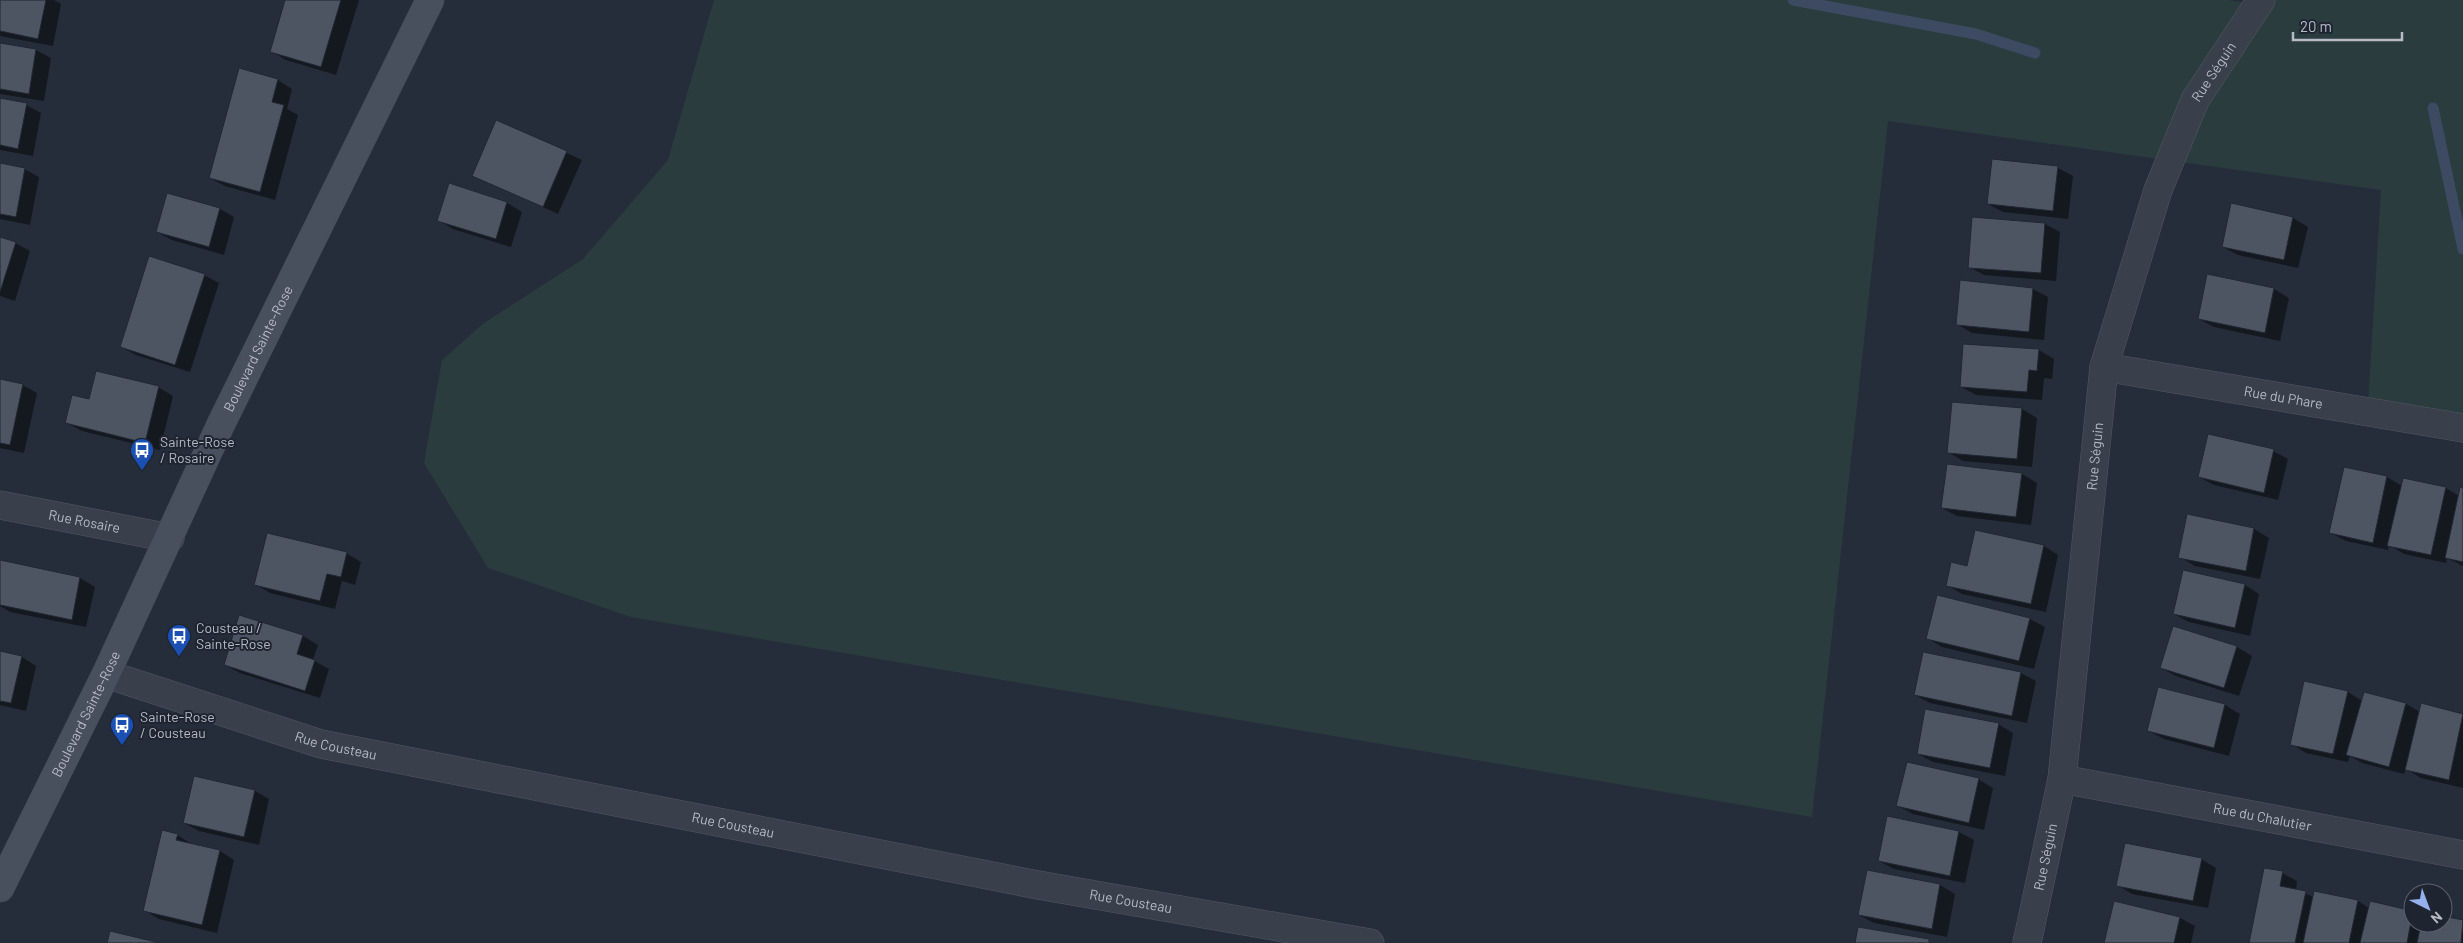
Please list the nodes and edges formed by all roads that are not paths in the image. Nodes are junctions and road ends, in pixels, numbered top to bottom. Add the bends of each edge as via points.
1 (430, 0) edge
2 (2260, 0) edge
3 (2104, 367) junction
4 (2463, 428) edge
5 (0, 506) edge
6 (170, 538) junction
7 (106, 674) junction
8 (2062, 779) junction
9 (2463, 855) edge
10 (0, 888) edge
11 (1370, 943) edge
12 (2027, 943) edge

1 - 6 street, Boulevard Sainte-Rose via 221,424
2 - 3 street, Rue Séguin via 2195,100 2158,190
3 - 4 street, Rue du Phare
3 - 8 street, Rue Séguin
5 - 6 street, Rue Rosaire
6 - 7 street, Boulevard Sainte-Rose
7 - 10 street, Boulevard Sainte-Rose
7 - 11 street, Rue Cousteau via 321,744 1038,885
8 - 9 street, Rue du Chalutier
8 - 12 street, Rue Séguin

